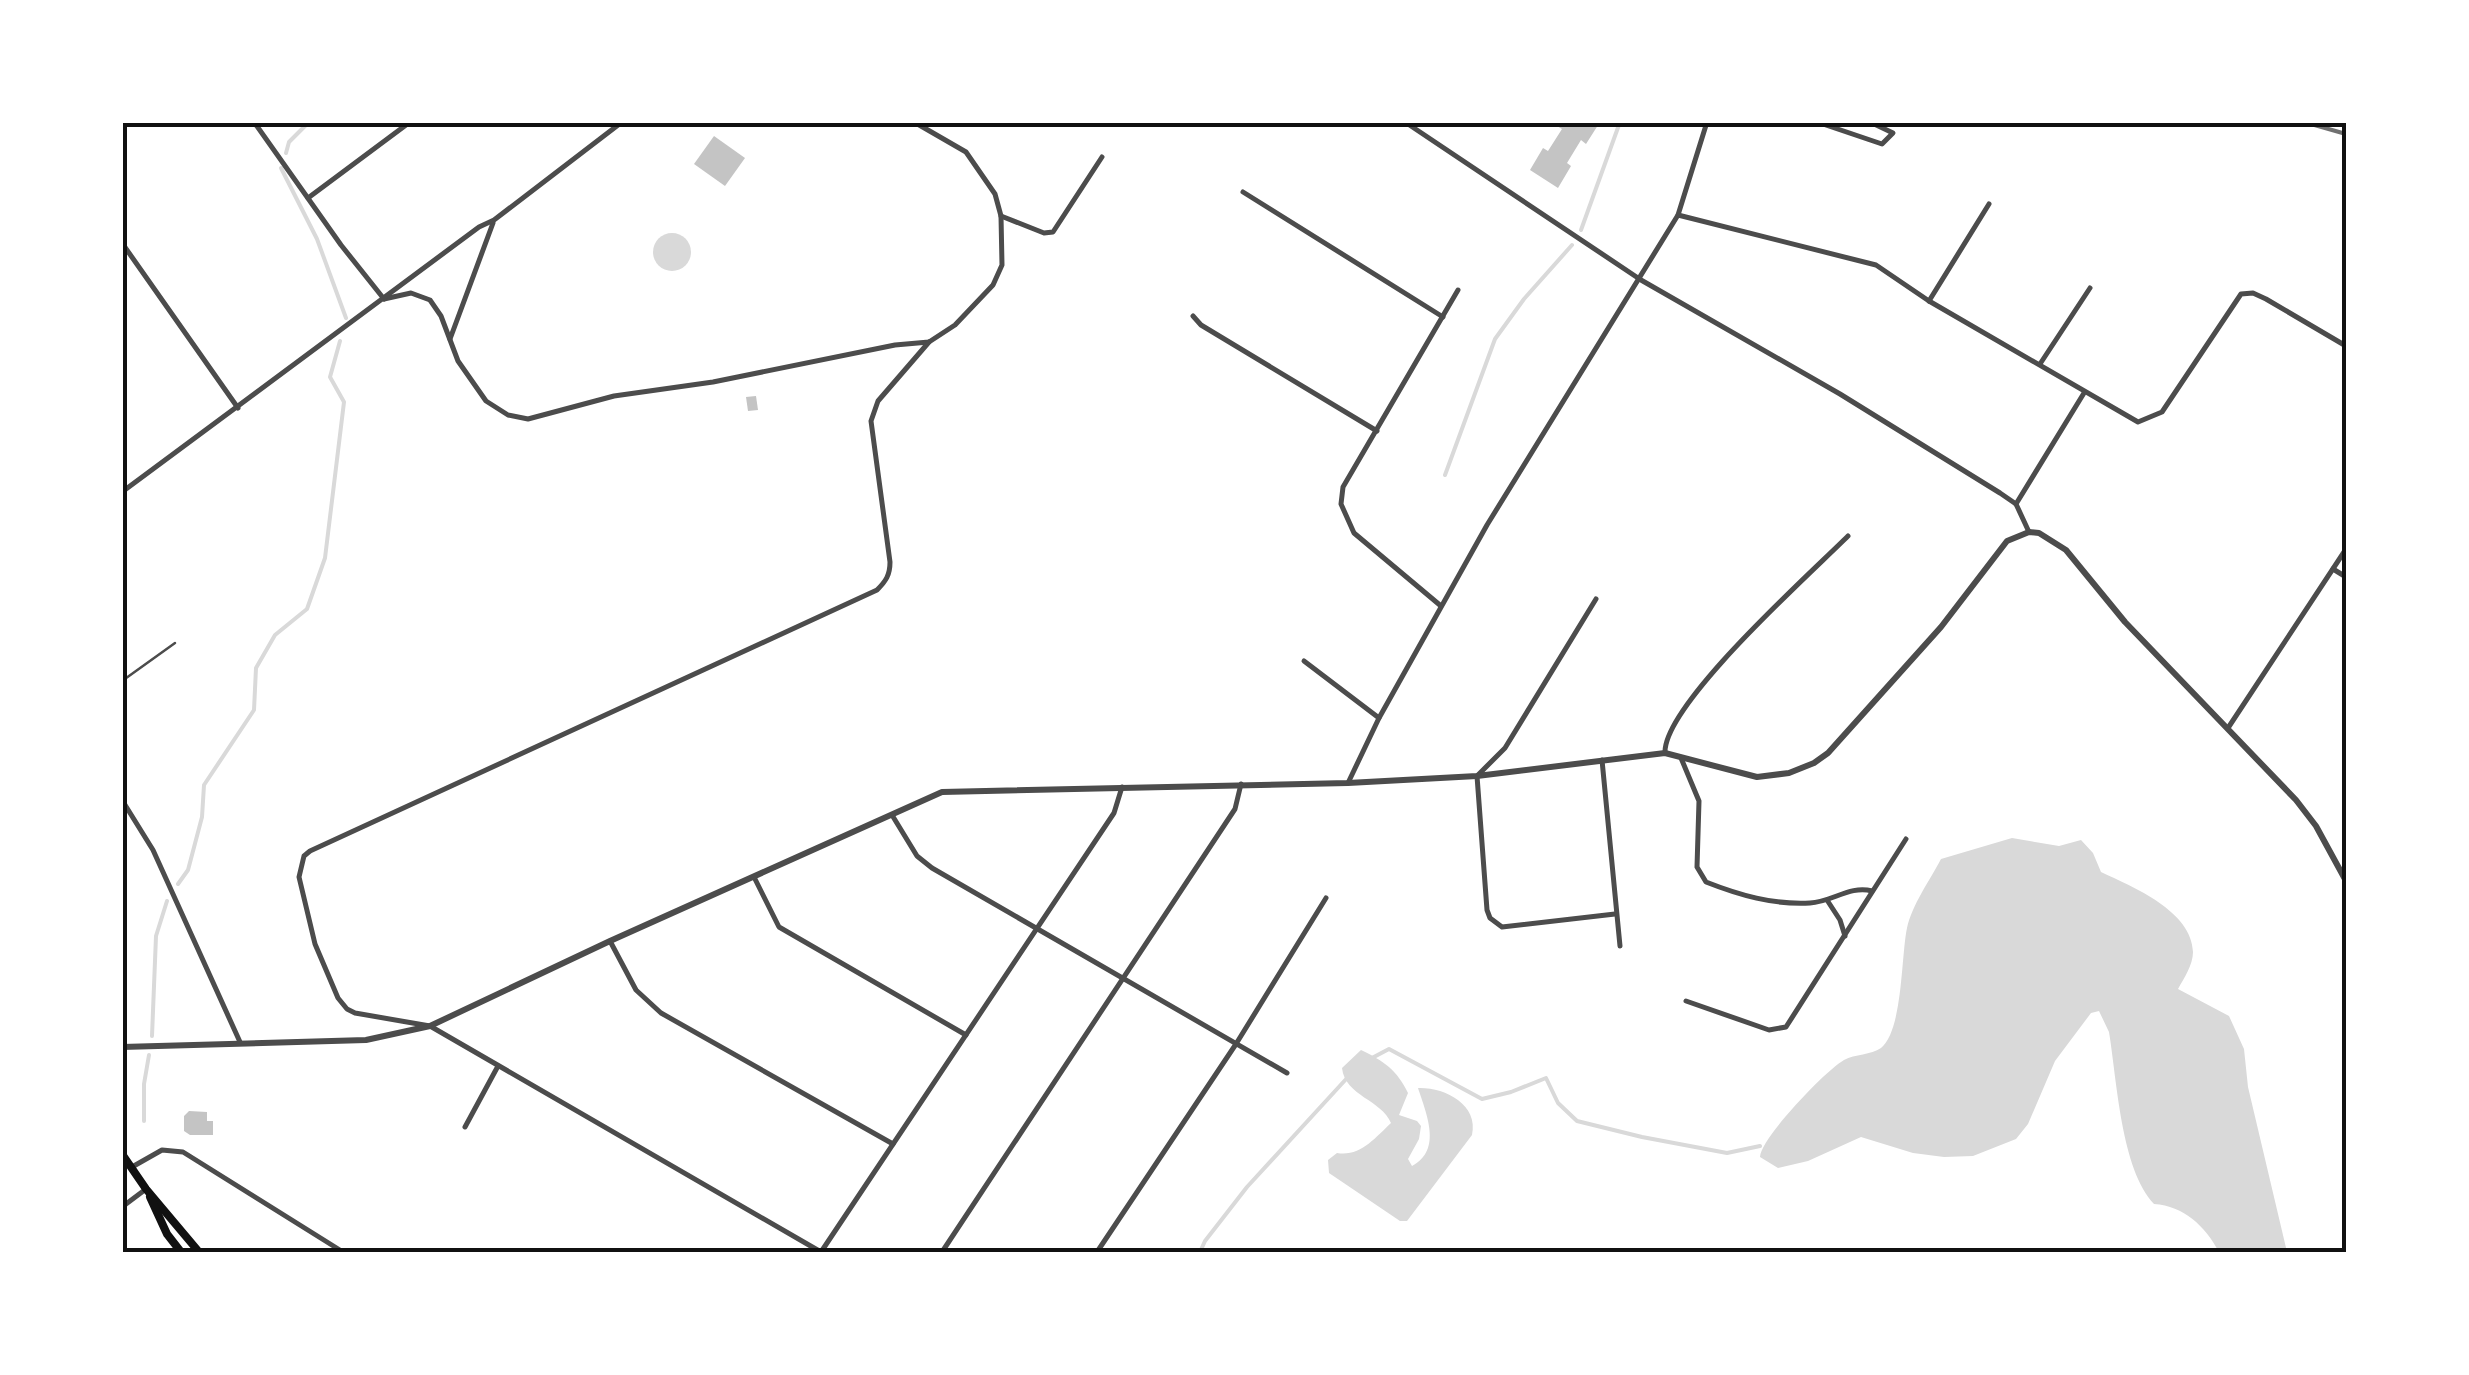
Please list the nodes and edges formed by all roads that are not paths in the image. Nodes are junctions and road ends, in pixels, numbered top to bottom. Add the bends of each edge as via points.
1 (254, 122) edge
2 (410, 122) edge
3 (622, 122) edge
4 (914, 122) edge
5 (1405, 122) edge
6 (1707, 122) edge
7 (1816, 122) edge
8 (1870, 122) edge
9 (1102, 157) dead end
10 (1243, 192) dead end
11 (308, 198) junction
12 (1989, 204) dead end
13 (1678, 215) junction
14 (1002, 216) junction
15 (494, 220) junction
16 (122, 243) edge
17 (1641, 280) junction
18 (2090, 288) dead end
19 (1458, 290) dead end
20 (384, 299) junction
21 (1930, 302) junction
22 (1193, 316) dead end
23 (1442, 317) junction
24 (450, 340) junction
25 (929, 342) junction
26 (2346, 346) edge
27 (2040, 364) junction
28 (2084, 394) junction
29 (238, 408) junction
30 (1376, 431) junction
31 (122, 492) edge
32 (2016, 504) junction
33 (2029, 532) junction
34 (1848, 536) dead end
35 (2346, 549) edge
36 (2333, 569) junction
37 (2346, 577) edge
38 (1596, 599) dead end
39 (1441, 606) junction
40 (174, 643) dead end
41 (1304, 661) dead end
42 (122, 681) edge
43 (1379, 718) junction
44 (2228, 728) junction
45 (1665, 754) junction
46 (1681, 758) junction
47 (1602, 760) junction
48 (1477, 776) junction
49 (1348, 783) junction
50 (1241, 784) junction
51 (1122, 786) junction
52 (122, 800) edge
53 (892, 816) junction
54 (1906, 839) dead end
55 (754, 878) junction
56 (2346, 881) edge
57 (1872, 892) junction
58 (1326, 898) dead end
59 (1827, 900) junction
60 (1615, 914) junction
61 (1035, 930) junction
62 (1844, 936) junction
63 (610, 941) junction
64 (1620, 946) dead end
65 (1123, 980) junction
66 (1686, 1000) dead end
67 (430, 1026) junction
68 (966, 1035) junction
69 (240, 1042) junction
70 (1236, 1044) junction
71 (122, 1047) edge
72 (498, 1066) junction
73 (1287, 1072) dead end
74 (465, 1128) dead end
75 (893, 1144) junction
76 (122, 1154) edge
77 (132, 1168) junction
78 (146, 1189) junction
79 (122, 1207) edge
80 (181, 1252) edge
81 (199, 1252) edge
82 (343, 1252) edge
83 (821, 1252) edge
84 (942, 1252) edge
85 (1097, 1252) edge

1 - 11 street
2 - 11 street
3 - 15 street
4 - 14 street via 966,152
5 - 17 street
6 - 13 street
7 - 8 street via 1882,144 1892,134
9 - 14 street via 1053,232
10 - 23 street
11 - 20 street
12 - 21 street
13 - 17 street
13 - 21 street via 1876,265
14 - 25 street via 1002,265 993,285
15 - 20 street
15 - 24 street
16 - 29 street
17 - 32 street
17 - 39 street
18 - 27 street
19 - 23 street
20 - 24 street via 411,293 430,300
20 - 29 street
21 - 27 street
22 - 30 street
23 - 30 street
24 - 25 street via 486,401 528,419 614,396
25 - 67 street via 878,401 871,426 890,562 878,590 304,856 299,877 315,944 338,998 355,1014
26 - 28 street via 2266,299 2241,294 2162,412 2138,422
27 - 28 street
28 - 32 street
29 - 31 street
30 - 39 street via 1340,504 1354,532
32 - 33 street
33 - 44 street via 2066,550
33 - 46 street via 2008,541 1941,627 1814,764 1756,777
34 - 45 street via 1715,670 1680,714
35 - 36 street
36 - 37 street
36 - 44 street
38 - 48 street via 1505,748
39 - 43 street
40 - 42 lane
41 - 43 street
43 - 49 street
44 - 56 street via 2316,826
45 - 46 street
45 - 47 street
46 - 59 street via 1699,801 1697,866 1706,882 1761,900
47 - 48 street
47 - 60 street
48 - 49 street
48 - 60 street via 1487,910 1495,924
49 - 50 street
50 - 51 street
50 - 65 street via 1236,809
51 - 53 street via 957,790
51 - 61 street via 1114,813
52 - 69 street via 154,850
53 - 55 street
53 - 61 street via 917,856
54 - 57 street
55 - 63 street
55 - 68 street via 779,927
57 - 59 street via 1860,888
57 - 62 street
58 - 70 street
59 - 62 street
60 - 64 street
61 - 65 street
61 - 68 street
62 - 66 street via 1779,1030
63 - 67 street
63 - 75 street via 636,990 661,1013
65 - 70 street
65 - 84 street
67 - 69 street via 366,1040
67 - 72 street
68 - 75 street
69 - 71 street
70 - 73 street
70 - 85 street
72 - 74 street
72 - 83 street
75 - 83 street
76 - 77 main road
77 - 78 main road
77 - 82 street via 162,1150 182,1152
78 - 79 street
78 - 80 main road
78 - 81 main road

